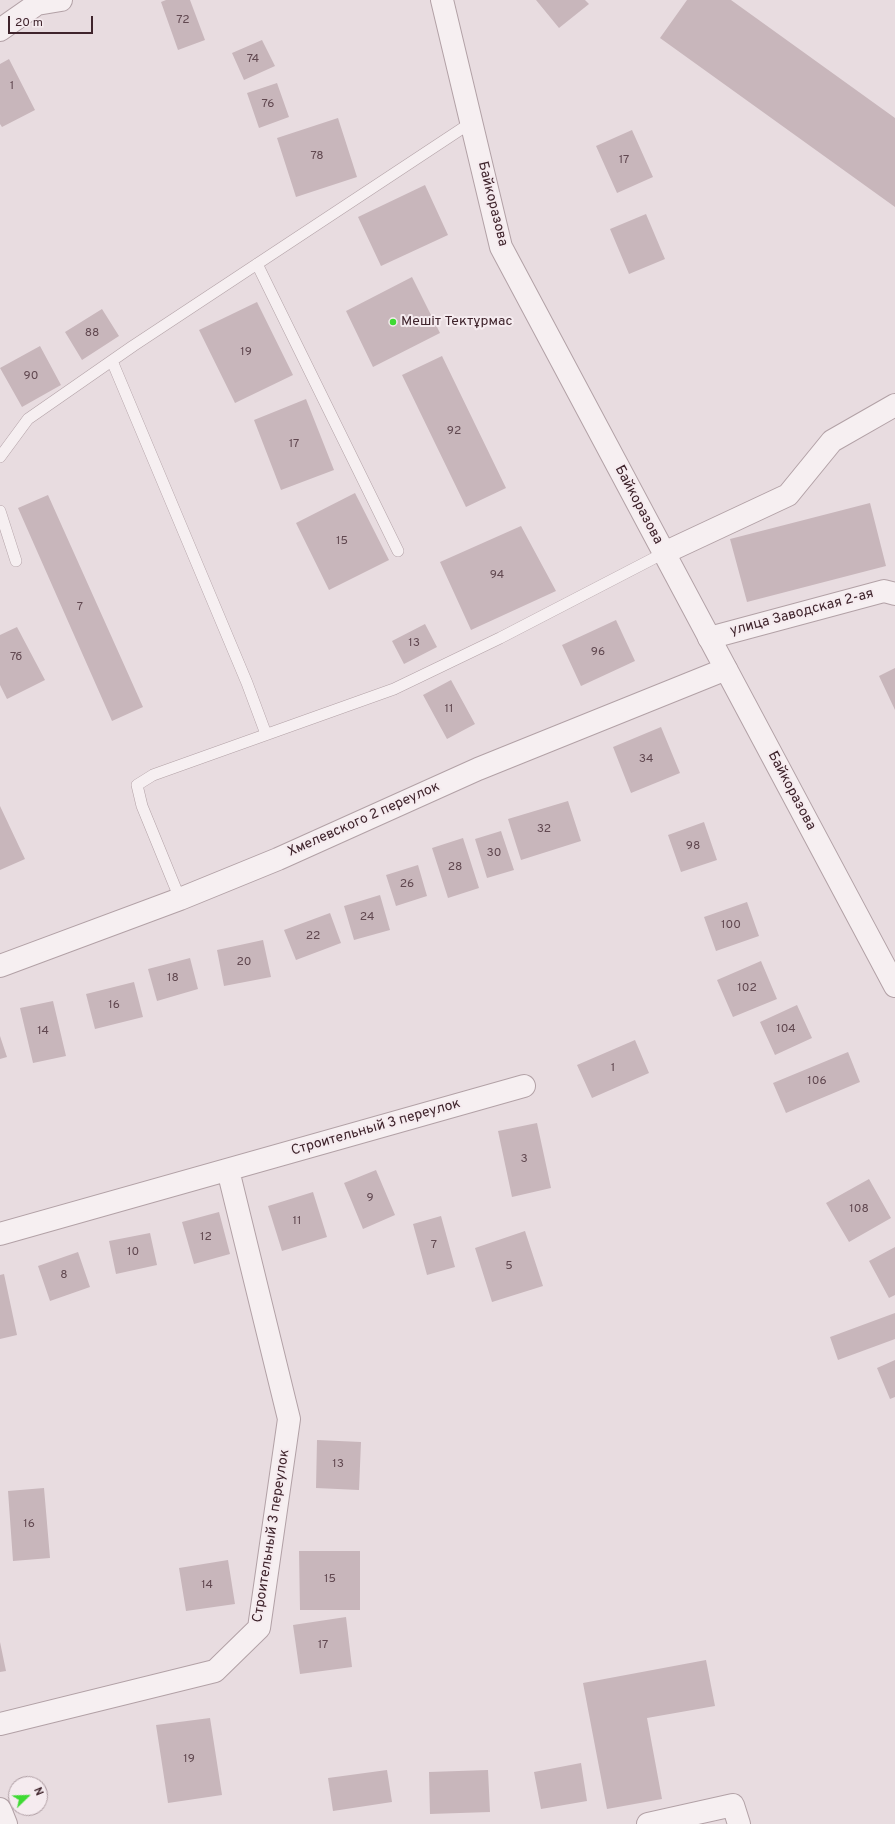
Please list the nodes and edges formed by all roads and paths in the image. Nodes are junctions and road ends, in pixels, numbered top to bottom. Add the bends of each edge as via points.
1 (61, 0) edge
2 (442, 0) edge
3 (33, 2) edge
4 (0, 30) edge
5 (472, 122) junction
6 (257, 264) junction
7 (112, 361) junction
8 (895, 405) edge
9 (0, 457) edge
10 (0, 511) edge
11 (398, 551) dead end
12 (664, 554) junction
13 (16, 561) dead end
14 (895, 594) edge
15 (709, 638) junction
16 (726, 670) junction
17 (266, 734) junction
18 (180, 899) junction
19 (0, 966) edge
20 (895, 986) edge
21 (524, 1086) dead end
22 (228, 1170) junction
23 (0, 1234) edge
24 (0, 1724) edge
25 (0, 1809) edge
26 (736, 1815) edge
27 (6, 1824) edge
28 (648, 1824) edge

1 - 3 street
2 - 5 street, Байкоразова
3 - 4 street
5 - 6 lane
5 - 12 street, Байкоразова via 501,247
6 - 7 lane
6 - 11 lane
7 - 9 lane via 28,419
7 - 17 lane via 247,682
8 - 12 street via 832,441 788,495
10 - 13 lane
12 - 15 street, Байкоразова
12 - 17 lane via 394,689
14 - 15 street, улица Заводская 2-ая via 884,591
15 - 16 street, Байкоразова
16 - 18 street, Хмелевского 2 переулок via 478,769 278,859
16 - 20 street, Байкоразова
17 - 18 lane via 153,775 137,785 142,806
18 - 19 street, Хмелевского 2 переулок
21 - 22 street, Строительный 3 переулок
22 - 23 street, Строительный 3 переулок
22 - 24 street, Строительный 3 переулок via 289,1418 259,1628 215,1671
25 - 27 street
26 - 28 street

